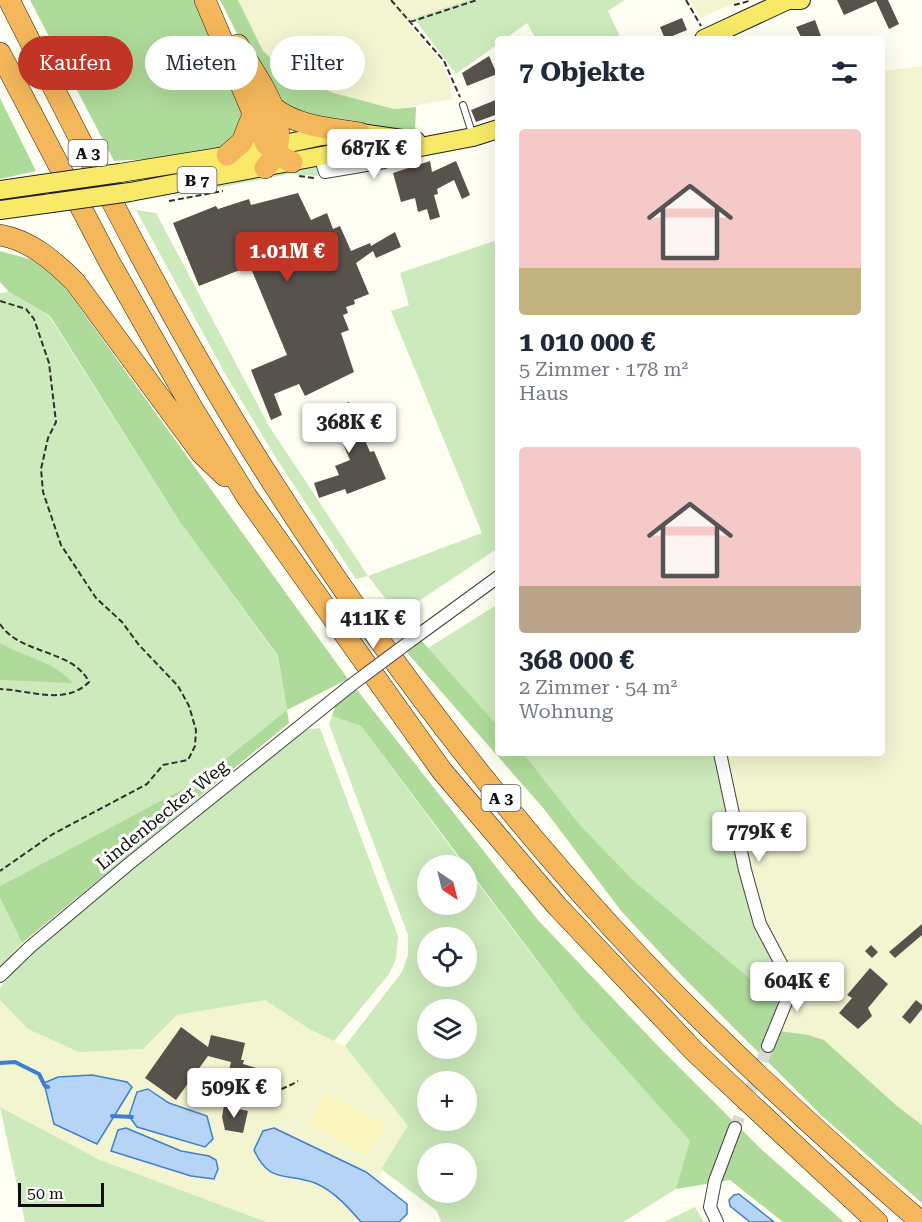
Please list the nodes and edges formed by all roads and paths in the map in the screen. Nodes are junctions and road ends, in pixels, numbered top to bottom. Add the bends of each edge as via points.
1 (10, 0) edge
2 (205, 0) edge
3 (215, 0) edge
4 (391, 0) edge
5 (477, 0) edge
6 (686, 0) edge
7 (752, 0) edge
8 (788, 0) edge
9 (801, 0) edge
10 (734, 6) dead end
11 (410, 22) junction
12 (702, 28) edge
13 (0, 53) edge
14 (463, 105) joint
15 (264, 110) junction
16 (495, 130) edge
17 (353, 134) junction
18 (473, 137) junction
19 (386, 144) junction
20 (227, 154) junction
21 (276, 155) junction
22 (320, 156) junction
23 (0, 190) edge
24 (0, 210) edge
25 (0, 235) edge
26 (0, 301) edge
27 (247, 497) junction
28 (495, 579) edge
29 (0, 624) edge
30 (0, 689) edge
31 (721, 756) edge
32 (0, 871) edge
33 (0, 976) edge
34 (768, 1046) tunnel mouth
35 (261, 1068) dead end
36 (298, 1081) dead end
37 (202, 1096) dead end
38 (258, 1098) junction
39 (735, 1128) tunnel mouth
40 (717, 1222) edge
41 (877, 1222) edge
42 (921, 1222) edge

1 - 42 highway, A 3 via 167,304 226,406 342,589 464,754 645,963 820,1135
2 - 15 highway
3 - 15 highway
4 - 11 path
5 - 11 path
6 - 12 path
7 - 10 path
8 - 9 main road
8 - 12 main road
11 - 14 path via 444,61
13 - 27 highway, A 3 via 110,263
14 - 18 lane
15 - 17 highway via 304,124
15 - 20 highway via 242,142
15 - 21 highway via 279,127
16 - 18 main road, B 7
17 - 19 main road, B 7
17 - 21 main road, B 7 via 322,136
17 - 22 main road via 324,145
18 - 19 main road, B 7 via 426,145
19 - 22 main road, B 7
20 - 21 main road, B 7
20 - 23 main road, B 7, bridge
21 - 22 main road, B 7
21 - 24 main road, B 7, bridge via 130,192
25 - 27 highway via 30,245 75,282 201,453
26 - 32 path via 27,309 49,363 56,422 41,469 43,492 61,545 96,598 178,686 196,730 195,746 188,760 163,765 147,784 53,834
27 - 41 highway, A 3 via 442,771 557,906 725,1081
28 - 33 street, Lindenbecker Weg, bridge via 350,686 130,863
29 - 30 path via 24,644 72,664 89,682 79,692 56,697
31 - 34 street via 760,924 787,975 786,1002
35 - 38 path
36 - 38 path
37 - 38 path via 224,1101
39 - 40 street via 715,1181 710,1207

